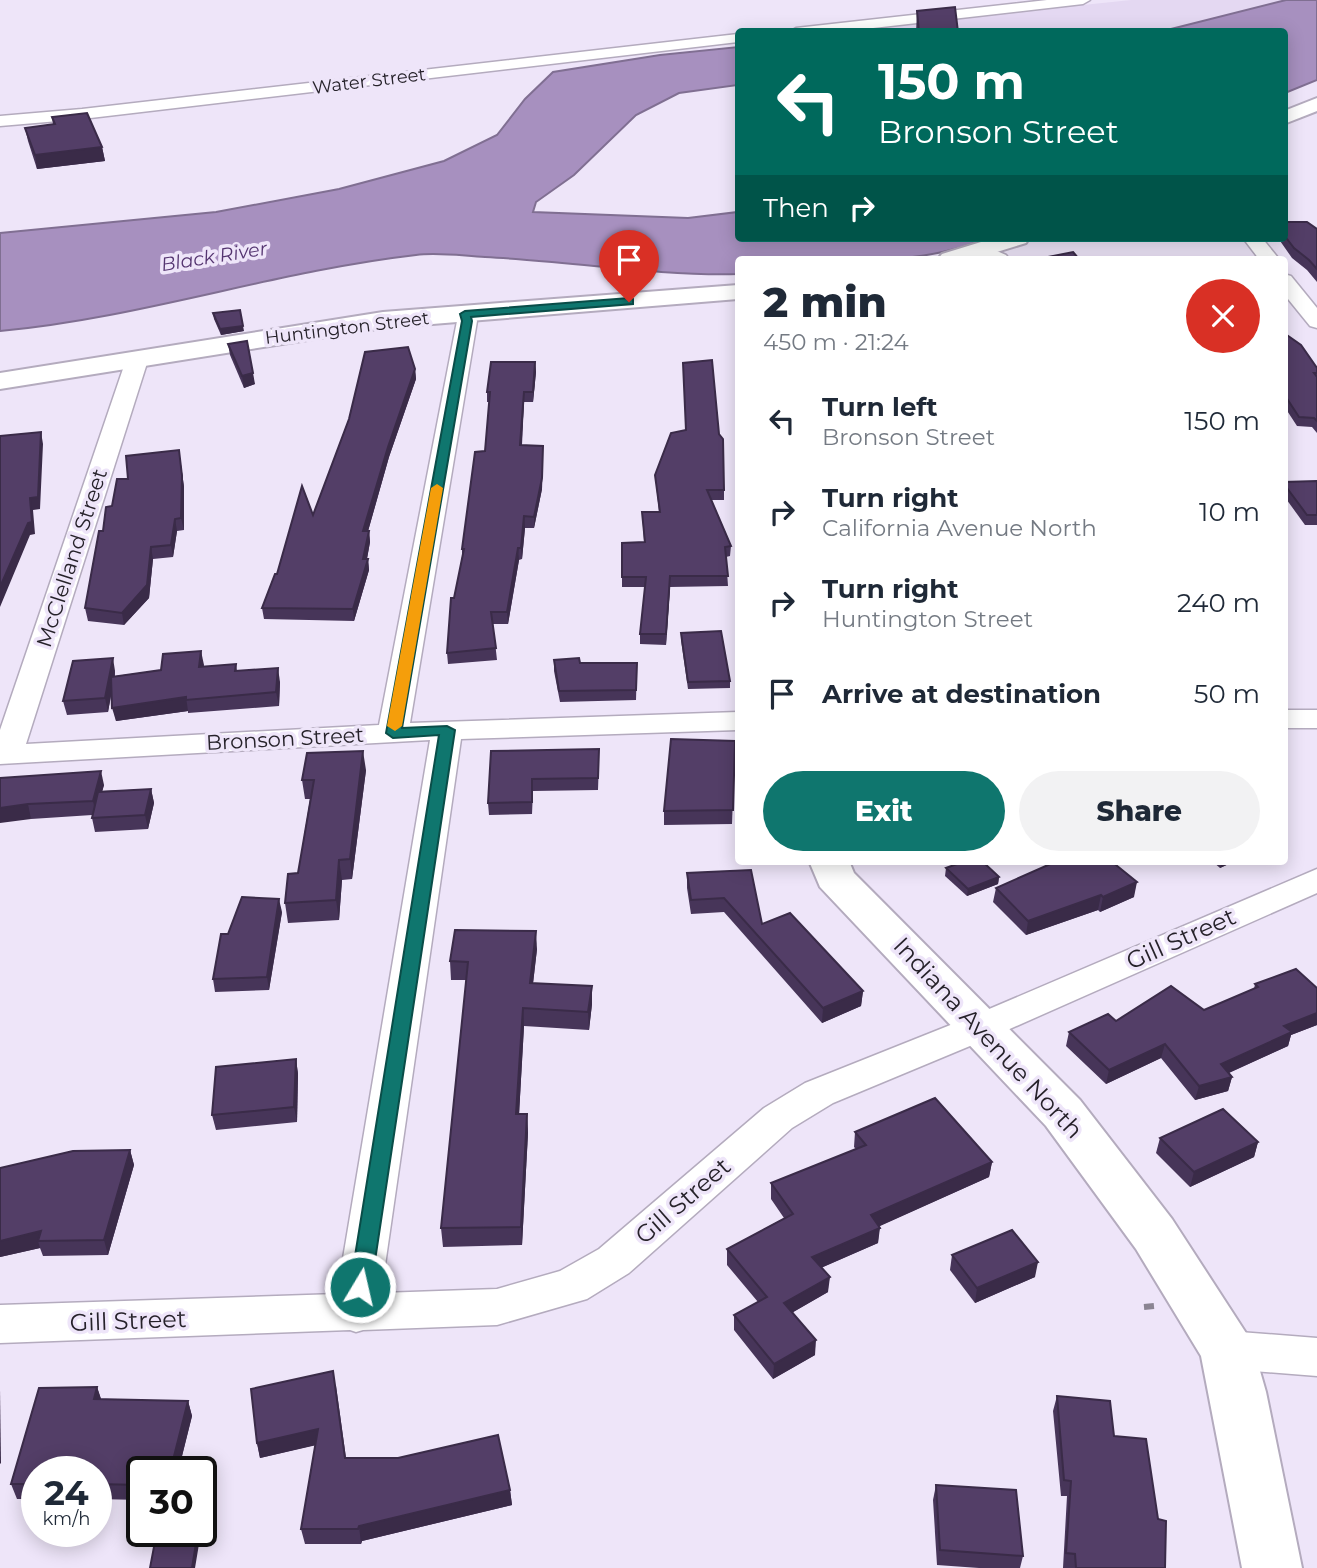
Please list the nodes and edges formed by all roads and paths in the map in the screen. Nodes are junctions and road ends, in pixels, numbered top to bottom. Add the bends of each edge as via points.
1 (1083, 0) edge
2 (832, 28) edge
3 (735, 38) edge
4 (1317, 104) edge
5 (1288, 116) edge
6 (0, 121) edge
7 (1012, 242) edge
8 (1255, 242) edge
9 (991, 255) edge
10 (1267, 256) edge
11 (1288, 285) edge
12 (735, 292) edge
13 (465, 314) junction
14 (1317, 322) edge
15 (136, 360) junction
16 (0, 381) edge
17 (1288, 719) edge
18 (1317, 719) edge
19 (735, 721) edge
20 (447, 730) junction
21 (393, 733) junction
22 (3, 755) edge
23 (830, 865) edge
24 (1317, 880) edge
25 (981, 1027) junction
26 (356, 1314) junction
27 (0, 1324) edge
28 (1227, 1350) junction
29 (1317, 1357) edge
30 (1272, 1568) edge

1 - 2 street
3 - 6 street, Water Street
4 - 5 street
7 - 9 street
8 - 10 street
11 - 14 street
12 - 13 street, Huntington Street
13 - 15 street, Huntington Street via 333,327
13 - 21 street
15 - 16 street, Huntington Street
15 - 22 street, McClelland Street
17 - 18 street
19 - 20 street, Bronson Street
20 - 21 street, Bronson Street
20 - 26 street
21 - 22 street, Bronson Street
23 - 25 street, Indiana Avenue North via 835,878
24 - 25 street, Gill Street
25 - 26 street, Gill Street via 819,1093 788,1112 614,1261 572,1286 497,1307
25 - 28 street, Indiana Avenue North via 1072,1124 1154,1234
26 - 27 street, Gill Street
28 - 29 street
28 - 30 street, Indiana Avenue North

